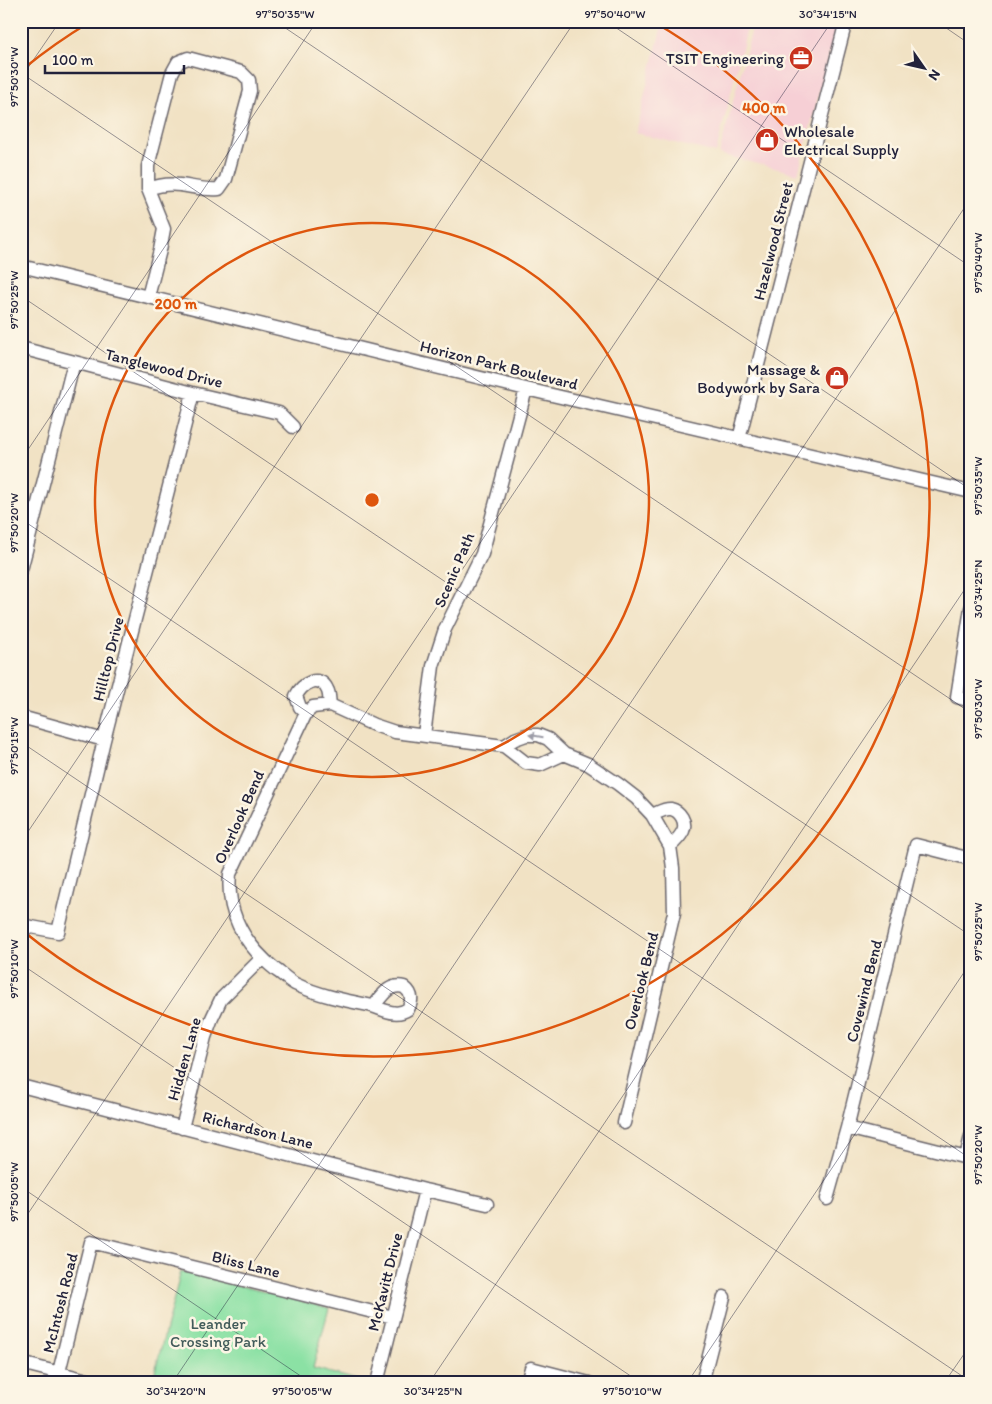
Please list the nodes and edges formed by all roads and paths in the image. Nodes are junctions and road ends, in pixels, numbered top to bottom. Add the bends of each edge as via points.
1 (846, 21) edge
2 (148, 189) junction
3 (21, 266) edge
4 (148, 297) junction
5 (21, 348) edge
6 (74, 362) junction
7 (526, 389) junction
8 (193, 393) junction
9 (292, 428) dead end
10 (739, 439) junction
11 (971, 492) edge
12 (21, 570) edge
13 (971, 608) edge
14 (971, 701) edge
15 (330, 705) junction
16 (306, 713) junction
17 (21, 717) edge
18 (424, 735) junction
19 (104, 740) junction
20 (504, 746) junction
21 (564, 754) junction
22 (652, 816) junction
23 (670, 846) junction
24 (971, 859) edge
25 (21, 924) edge
26 (262, 958) junction
27 (374, 1006) dead end
28 (21, 1086) edge
29 (624, 1123) dead end
30 (182, 1128) junction
31 (847, 1128) junction
32 (971, 1136) edge
33 (968, 1158) edge
34 (425, 1190) junction
35 (827, 1199) dead end
36 (487, 1204) dead end
37 (91, 1242) joint
38 (724, 1297) dead end
39 (392, 1317) junction
40 (21, 1362) edge
41 (59, 1372) junction
42 (561, 1380) edge
43 (99, 1383) edge
44 (377, 1383) edge
45 (527, 1383) edge
46 (588, 1383) edge
47 (702, 1383) edge

1 - 10 street, Hazelwood Street
2 - 2 street via 162,184 219,189 226,179 250,91 249,80 241,72 188,58 178,62 172,73 148,166
2 - 4 street via 164,229
3 - 4 street, Horizon Park Boulevard
4 - 7 street, Horizon Park Boulevard
5 - 6 street, Tanglewood Drive
6 - 8 street, Tanglewood Drive
6 - 12 street
7 - 10 street, Horizon Park Boulevard
7 - 18 street, Scenic Path via 482,554 445,629 433,666
8 - 9 street, Tanglewood Drive via 279,413
8 - 19 street, Hilltop Drive
10 - 11 street, Horizon Park Boulevard
13 - 14 street via 957,697
15 - 16 street via 313,707
15 - 16 street via 327,688 322,683 306,683 296,696
15 - 18 street via 395,732
16 - 26 street, Overlook Bend via 230,874 228,891 232,908 249,943
17 - 19 street
18 - 20 street
19 - 25 street, Hilltop Drive via 58,932
20 - 21 street via 526,763 540,765
21 -> 20 street, Overlook Bend via 538,735 526,735
21 - 22 street, Overlook Bend via 588,764 618,784
22 - 23 street, Overlook Bend
22 - 23 street via 670,809 683,818 683,831
23 - 29 street, Overlook Bend via 674,914
24 - 31 street, Covewind Bend via 916,845
26 - 27 street, Overlook Bend via 292,983 322,995
26 - 30 street, Hidden Lane via 221,999 205,1037
28 - 30 street, Richardson Lane
30 - 34 street, Richardson Lane
31 - 33 street
31 - 35 street, Covewind Bend
32 - 33 street
34 - 36 street, Richardson Lane
34 - 39 street, McKavitt Drive
37 - 39 street, Bliss Lane
37 - 41 street, McIntosh Road
38 - 47 street
39 - 44 street, McKavitt Drive
40 - 41 street
41 - 43 street
42 - 45 street via 531,1368
42 - 46 street

